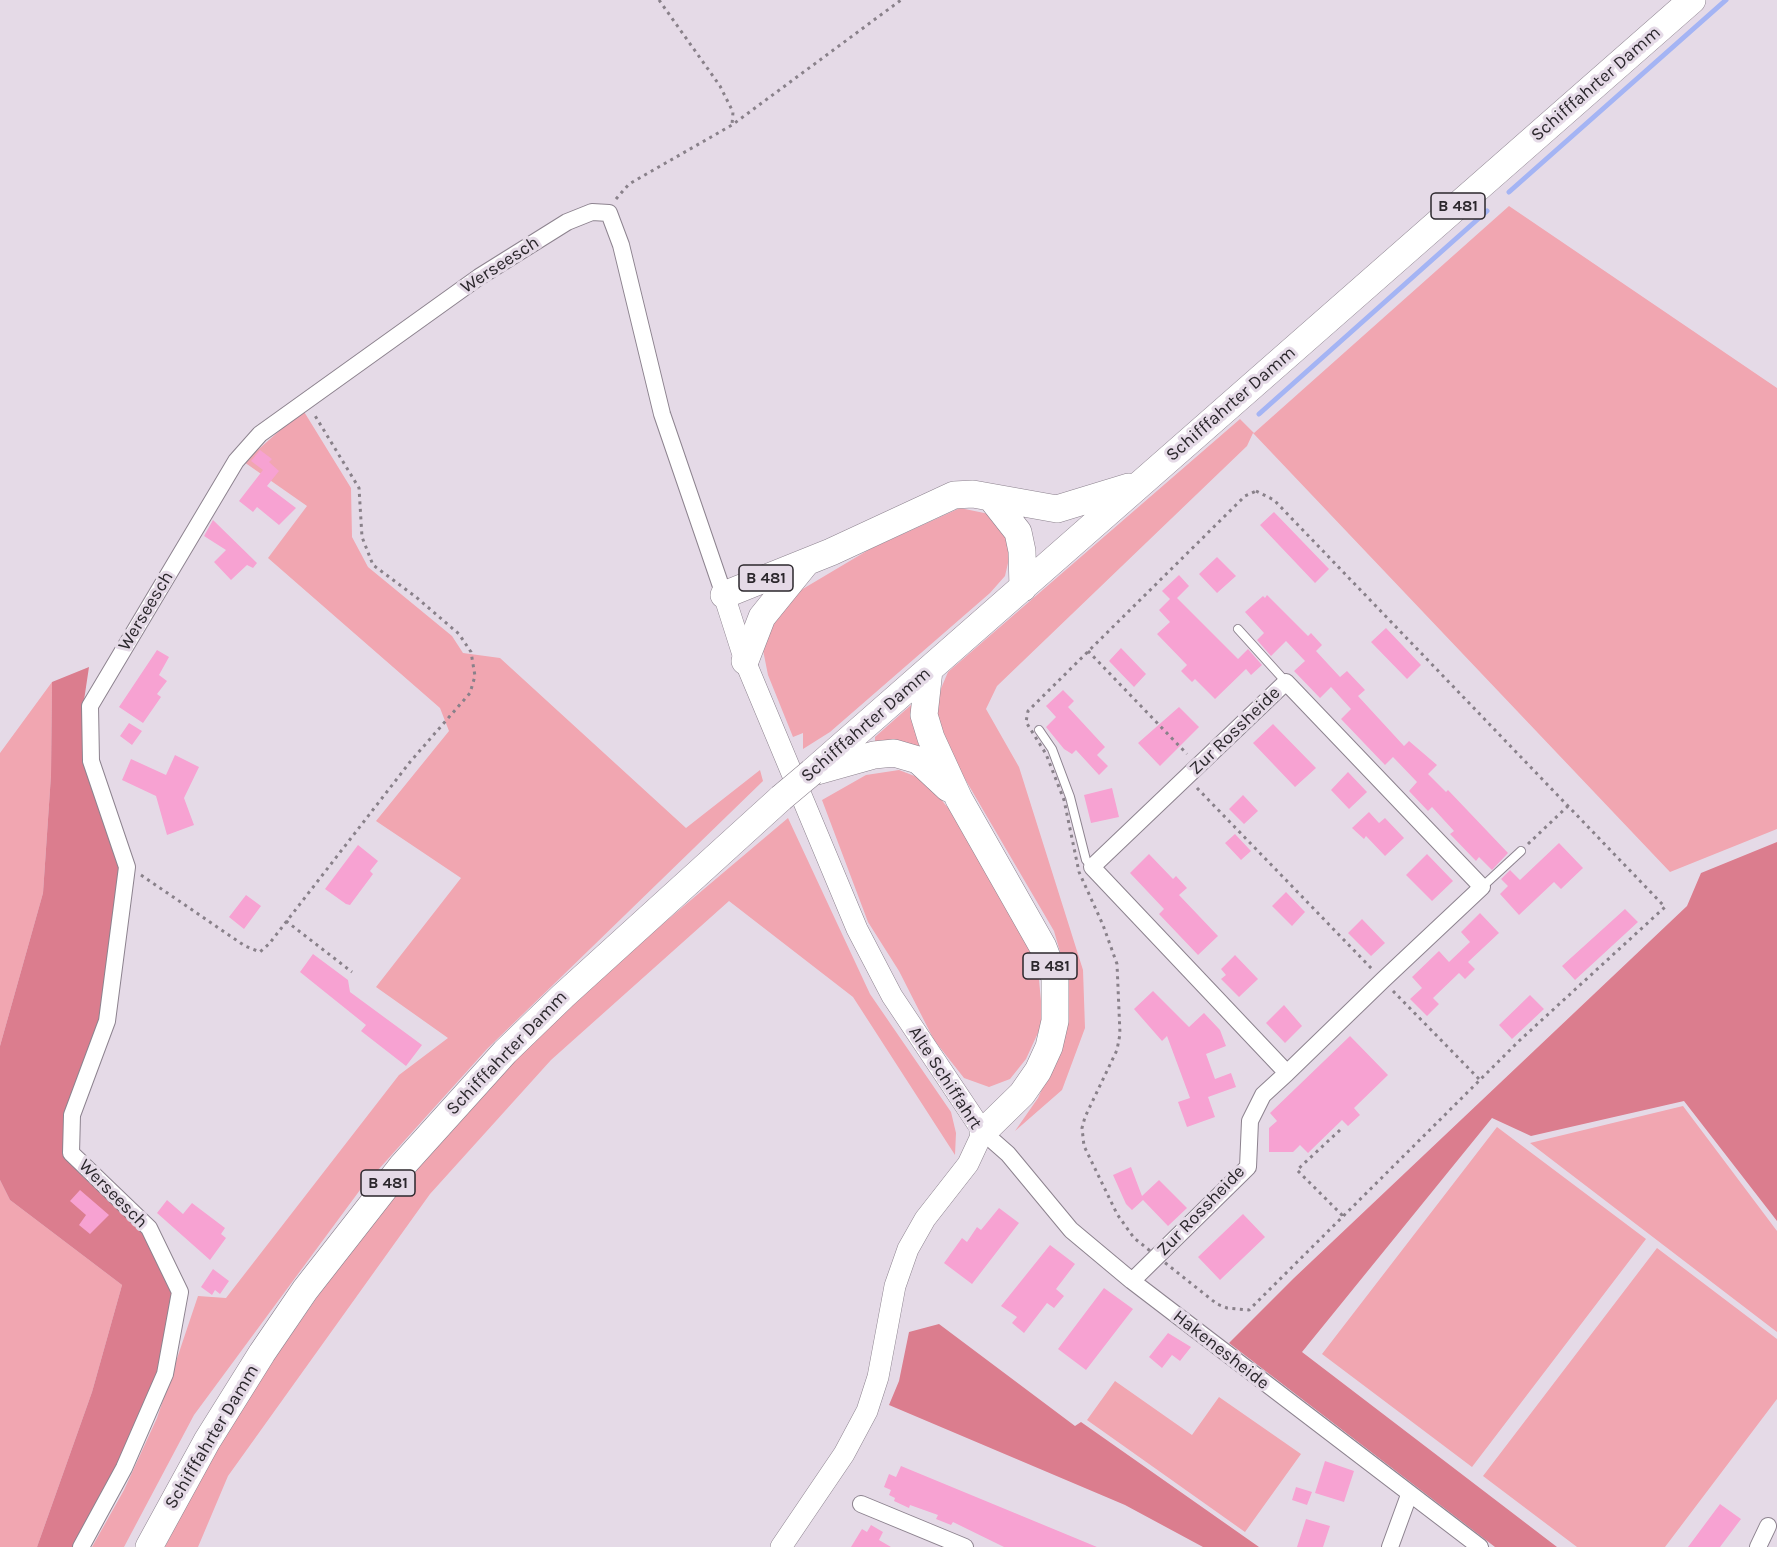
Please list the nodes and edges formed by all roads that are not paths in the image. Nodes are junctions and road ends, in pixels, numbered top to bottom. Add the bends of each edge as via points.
1 (1692, 0) edge
2 (1144, 481) junction
3 (992, 499) junction
4 (808, 561) junction
5 (1023, 588) junction
6 (724, 595) junction
7 (1238, 629) dead end
8 (746, 661) junction
9 (929, 670) junction
10 (1286, 682) junction
11 (1039, 730) dead end
12 (812, 772) junction
13 (959, 799) junction
14 (1521, 850) road end
15 (1092, 867) junction
16 (1482, 887) junction
17 (1287, 1073) junction
18 (983, 1131) junction
19 (1132, 1281) junction
20 (1409, 1495) junction
21 (861, 1504) dead end
22 (1768, 1526) dead end
23 (81, 1547) edge
24 (149, 1547) edge
25 (781, 1547) edge
26 (965, 1547) edge
27 (1390, 1547) edge
28 (1480, 1547) edge
29 (1758, 1547) edge

1 - 2 highway, Schifffahrter Damm / B 481
2 - 3 highway, B 481 via 1057,509
2 - 5 highway, Schifffahrter Damm / B 481
3 - 4 highway, B 481 via 954,495
3 - 5 highway via 1018,532
4 - 6 highway, B 481
4 - 8 highway, B 481 via 762,617
5 - 9 highway, Schifffahrter Damm / B 481
6 - 8 street, Alte Schiffahrt
6 - 23 street, Werseesch via 662,414 621,245 609,213 592,212 567,222 479,277 260,434 236,461 90,706 91,761 127,867 107,1021 72,1114 71,1153 149,1228 180,1292 165,1374 124,1468
7 - 10 lane
8 - 18 street, Alte Schiffahrt via 857,929 892,996
9 - 12 highway, Schifffahrter Damm / B 481
9 - 13 highway, B 481 via 924,715
10 - 15 street, Zur Rossheide
10 - 16 street, Zur Rossheide
11 - 15 lane via 1052,749 1070,797 1086,860
12 - 13 highway, B 481 via 894,753 918,760
12 - 24 highway, Schifffahrter Damm / B 481, bridge via 563,996 505,1052 402,1166 305,1290 262,1353 207,1441
13 - 18 highway, B 481 via 1043,946 1054,978 1055,1021 1038,1071 1022,1094
14 - 16 lane
15 - 17 street
16 - 17 street, Zur Rossheide
17 - 19 street, Zur Rossheide via 1255,1107 1250,1121 1248,1167
18 - 19 street, Hakenesheide via 1008,1154 1071,1230
18 - 25 street, Alte Schiffahrt via 968,1164 925,1219 908,1249 895,1286 878,1377 867,1411 844,1454
19 - 20 street, Hakenesheide
20 - 27 street
20 - 28 street, Hakenesheide
21 - 26 street
22 - 29 street

